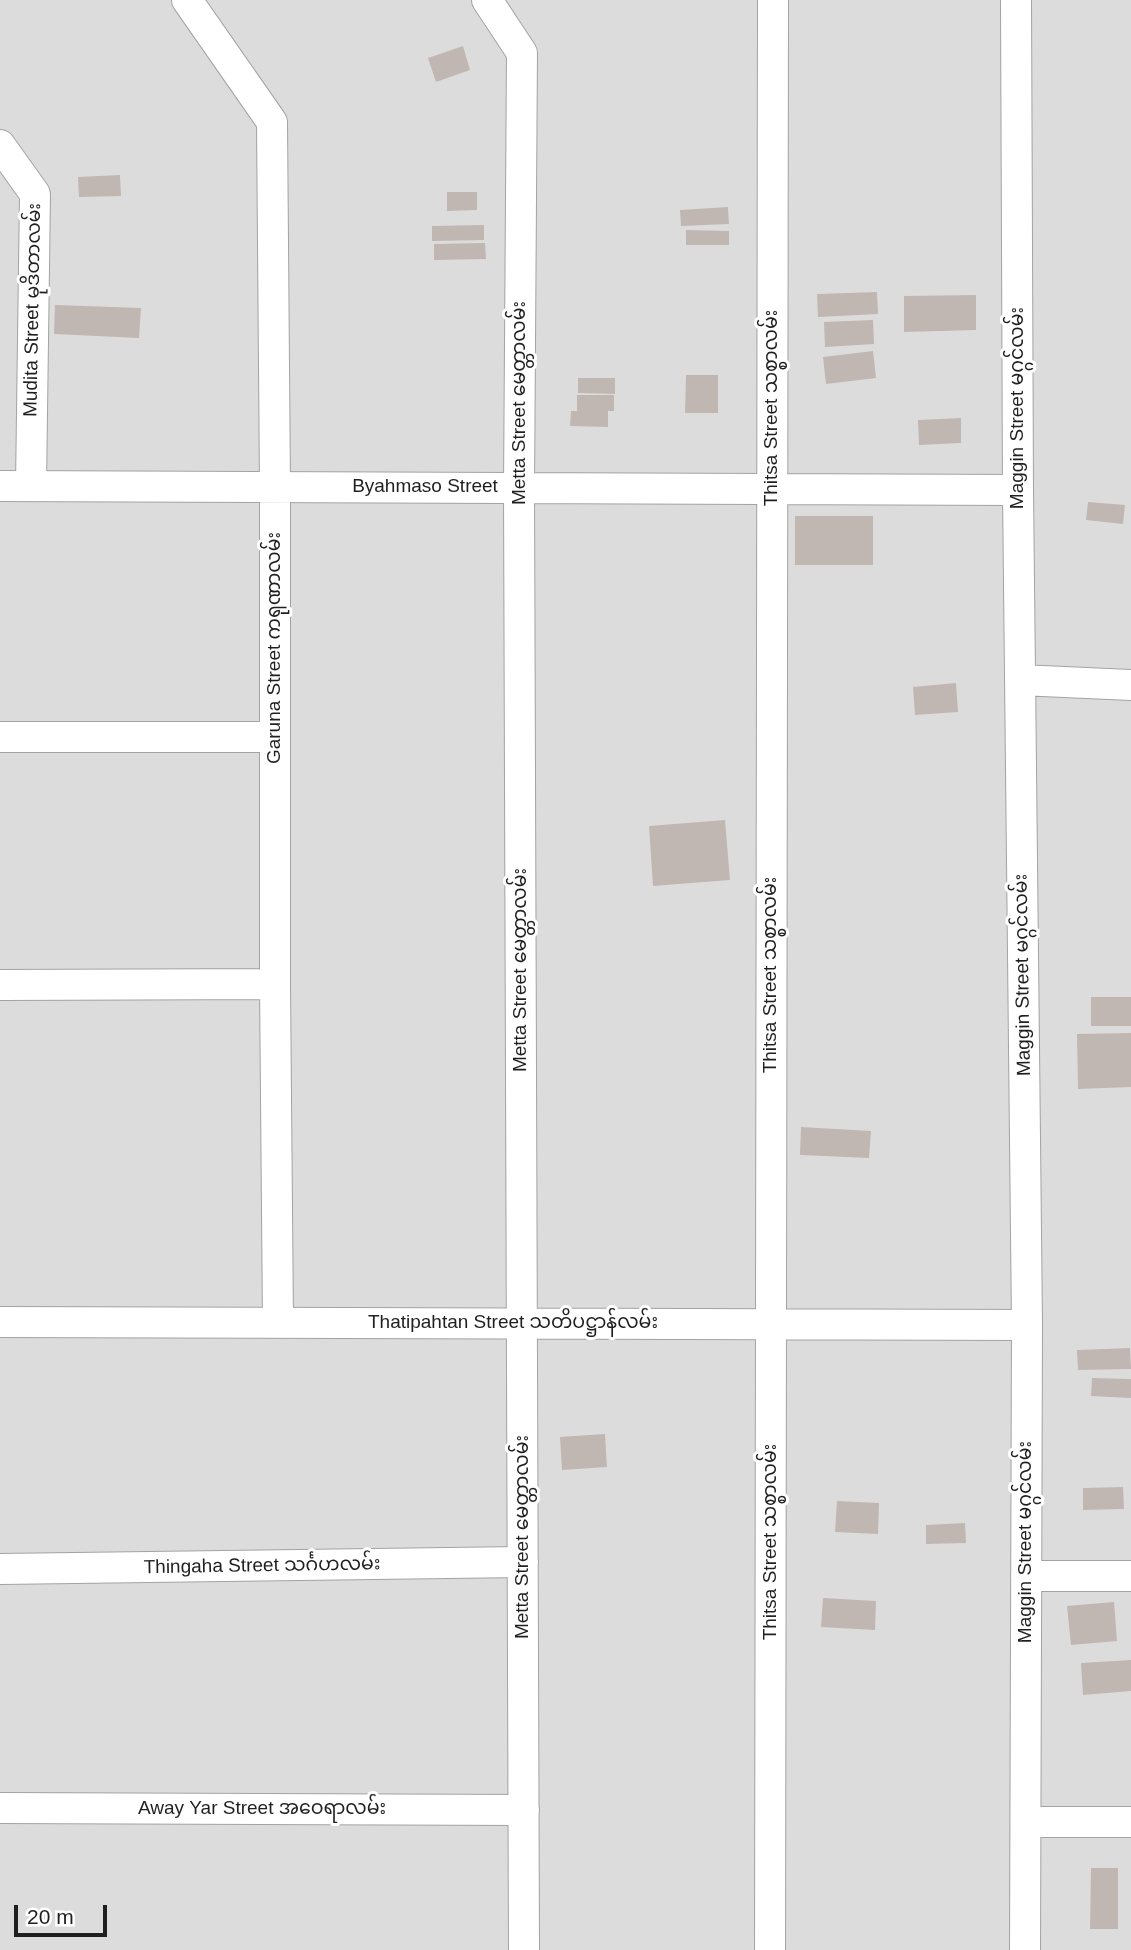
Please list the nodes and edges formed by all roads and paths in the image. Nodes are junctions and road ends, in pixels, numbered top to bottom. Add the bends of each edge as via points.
1 (187, 0) edge
2 (487, 0) edge
3 (773, 0) edge
4 (1016, 0) edge
5 (0, 145) edge
6 (0, 485) edge
7 (31, 486) junction
8 (275, 487) junction
9 (519, 488) junction
10 (772, 489) junction
11 (1018, 490) junction
12 (1020, 680) junction
13 (1131, 685) edge
14 (0, 737) edge
15 (275, 737) junction
16 (275, 984) junction
17 (0, 985) edge
18 (0, 1322) edge
19 (278, 1323) junction
20 (522, 1324) junction
21 (771, 1324) junction
22 (1027, 1325) junction
23 (523, 1562) junction
24 (0, 1569) edge
25 (1026, 1576) junction
26 (1131, 1576) edge
27 (0, 1808) edge
28 (524, 1810) junction
29 (1026, 1822) junction
30 (1131, 1822) edge
31 (524, 1950) edge
32 (770, 1950) edge
33 (1025, 1950) edge

1 - 8 street, Garuna Street ကရုဏာလမ်း via 272,122
2 - 9 street, Metta Street မေတ္တာလမ်း via 522,52
3 - 10 street, Thitsa Street သစ္စာလမ်း
4 - 11 street, Maggin Street မဂ္ဂင်လမ်း
5 - 7 street, Mudita Street မုဒိတာလမ်း via 35,194
6 - 7 street, Byahmaso Street
7 - 8 street, Byahmaso Street
8 - 9 street, Byahmaso Street
8 - 15 street, Garuna Street ကရုဏာလမ်း
9 - 10 street, Byahmaso Street
9 - 20 street, Metta Street မေတ္တာလမ်း
10 - 11 street, Byahmaso Street
10 - 21 street, Thitsa Street သစ္စာလမ်း
11 - 12 street, Maggin Street မဂ္ဂင်လမ်း
12 - 13 street
12 - 22 street, Maggin Street မဂ္ဂင်လမ်း
14 - 15 street
15 - 16 street, Garuna Street ကရုဏာလမ်း
16 - 17 street
16 - 19 street, Garuna Street ကရုဏာလမ်း
18 - 19 street, Thatipahtan Street သတိပဋ္ဌာန်လမ်း
19 - 20 street, Thatipahtan Street သတိပဋ္ဌာန်လမ်း
20 - 21 street, Thatipahtan Street သတိပဋ္ဌာန်လမ်း
20 - 23 street, Metta Street မေတ္တာလမ်း
21 - 22 street, Thatipahtan Street သတိပဋ္ဌာန်လမ်း
21 - 32 street, Thitsa Street သစ္စာလမ်း
22 - 25 street, Maggin Street မဂ္ဂင်လမ်း
23 - 24 street, Thingaha Street သင်္ဂဟလမ်း
23 - 28 street, Metta Street မေတ္တာလမ်း
25 - 26 street
25 - 29 street, Maggin Street မဂ္ဂင်လမ်း
27 - 28 street, Away Yar Street အဝေရာလမ်း
28 - 31 street, Metta Street မေတ္တာလမ်း
29 - 30 street
29 - 33 street, Maggin Street မဂ္ဂင်လမ်း

